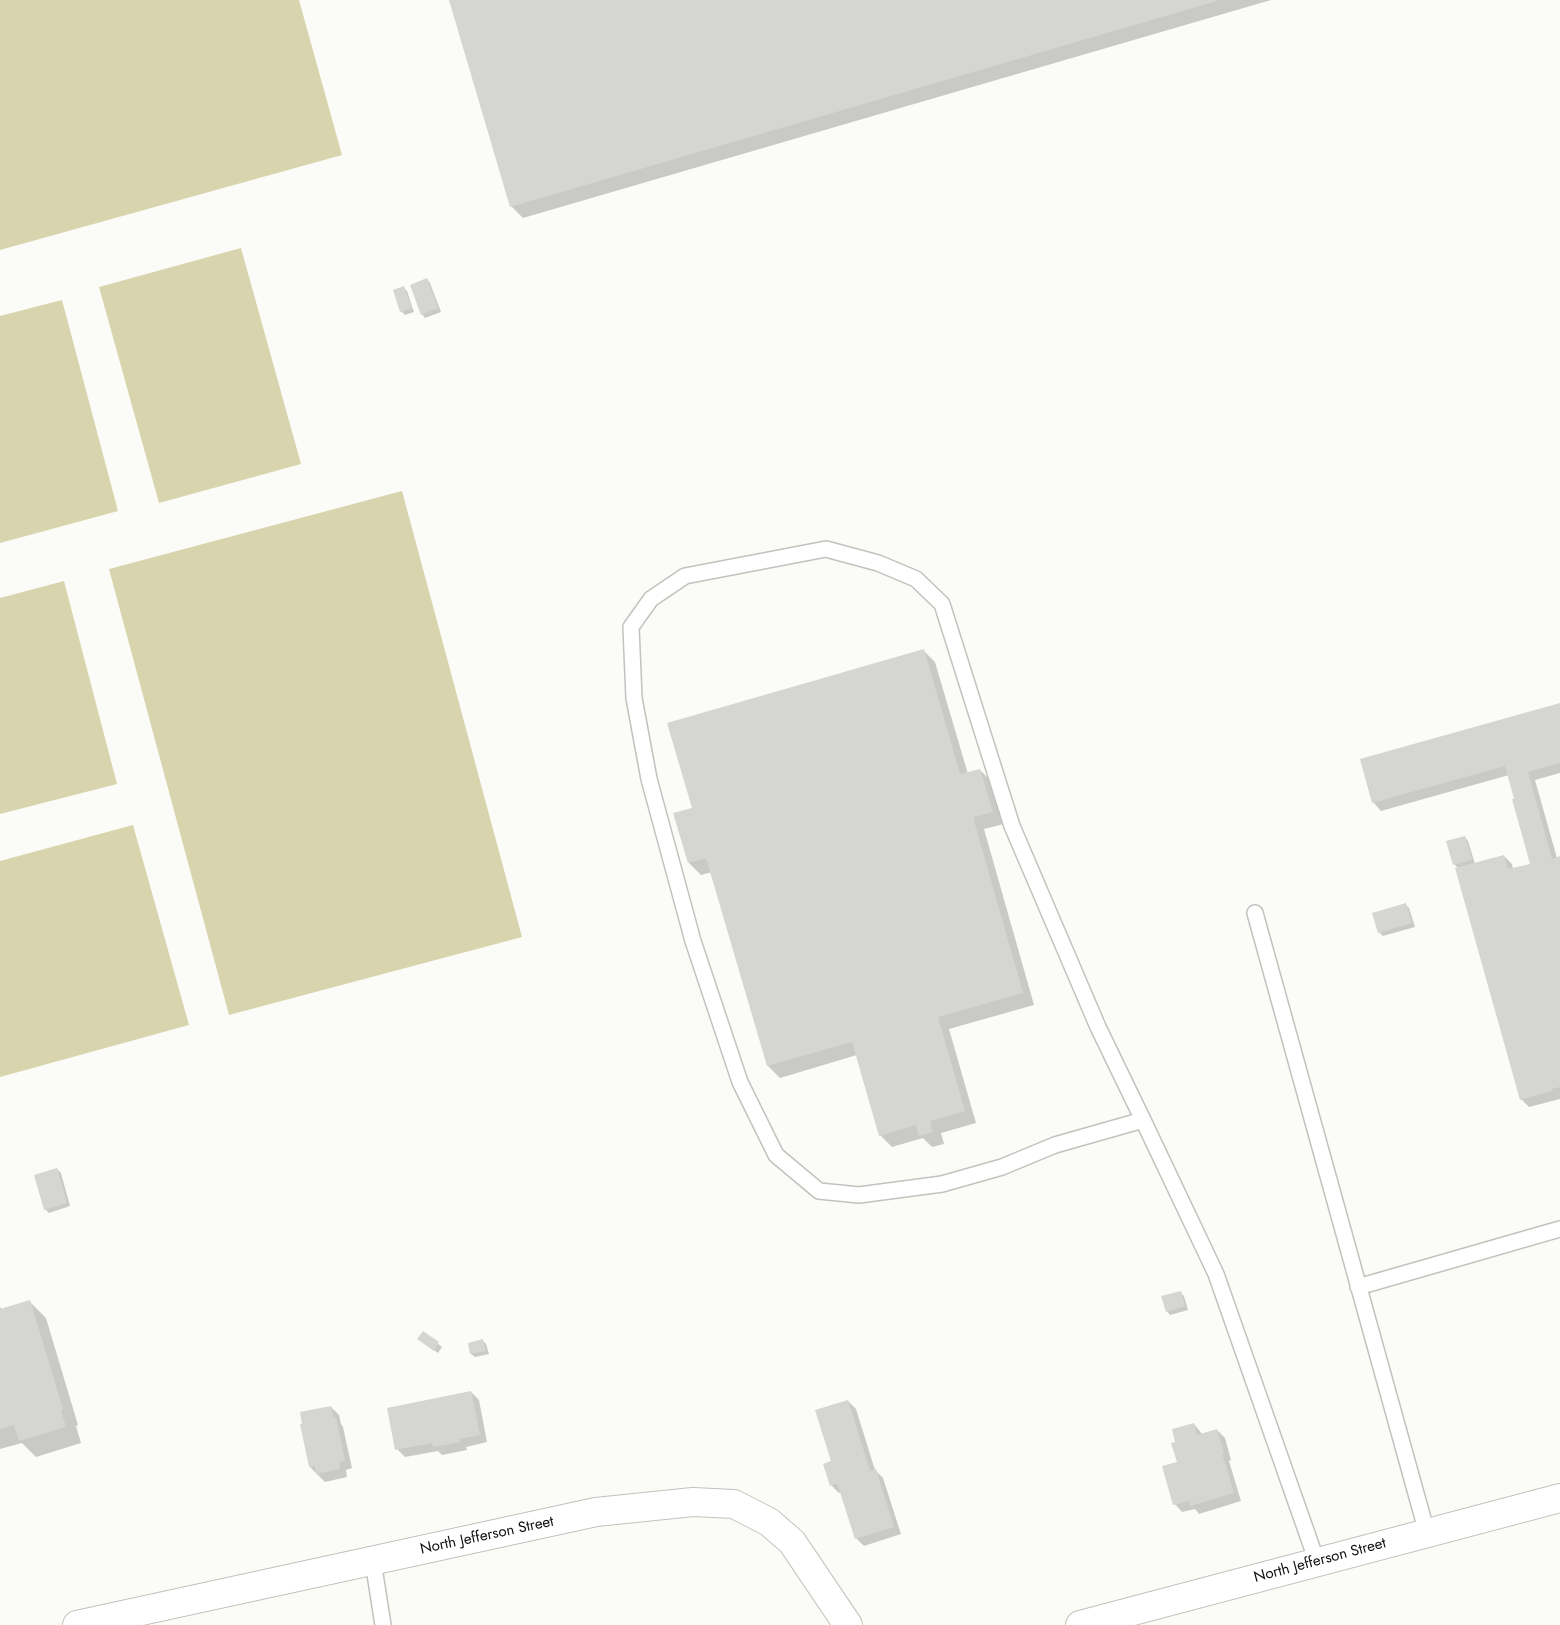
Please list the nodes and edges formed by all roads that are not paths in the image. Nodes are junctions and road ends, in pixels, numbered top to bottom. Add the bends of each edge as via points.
1 (1255, 913) dead end
2 (1143, 1120) junction
3 (1560, 1229) edge
4 (1358, 1287) junction
5 (1560, 1498) edge
6 (1427, 1533) junction
7 (373, 1561) junction
8 (1317, 1562) junction
9 (77, 1625) edge
10 (383, 1625) edge
11 (848, 1625) edge
12 (1080, 1625) edge

1 - 4 lane
2 - 2 lane via 1098,1027 1012,826 942,604 916,579 878,563 826,549 685,576 651,599 631,627 634,698 649,779 693,941 740,1082 776,1155 818,1191 859,1195 942,1184 1002,1168 1055,1145
2 - 8 lane via 1216,1274
3 - 4 lane
4 - 6 lane
5 - 6 street, North Jefferson Street
6 - 8 street, North Jefferson Street
7 - 9 street, North Jefferson Street
7 - 10 lane
7 - 11 street, North Jefferson Street via 596,1512 693,1502 734,1504 769,1522 792,1542
8 - 12 street, North Jefferson Street

